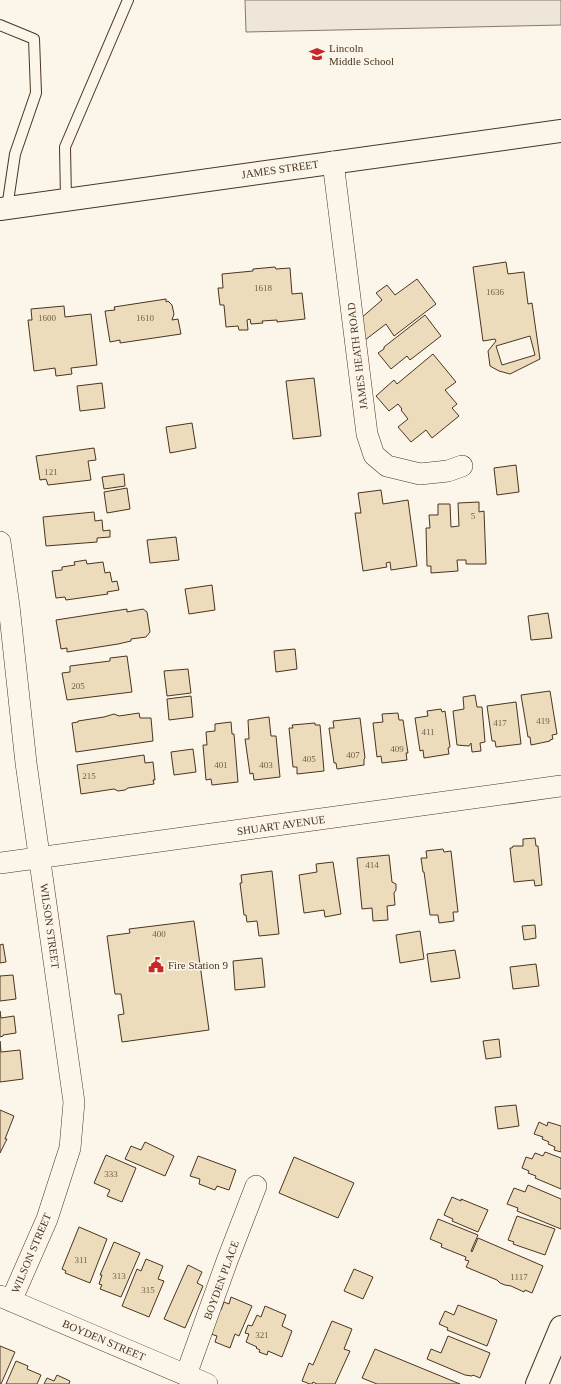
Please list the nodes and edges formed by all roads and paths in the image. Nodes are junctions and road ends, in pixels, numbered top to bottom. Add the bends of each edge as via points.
1 (128, 0) edge
2 (0, 25) edge
3 (561, 131) edge
4 (333, 162) junction
5 (66, 199) junction
6 (4, 208) edge
7 (462, 466) dead end
8 (0, 542) edge
9 (5, 606) edge
10 (561, 786) edge
11 (40, 858) junction
12 (0, 863) edge
13 (256, 1186) dead end
14 (5, 1299) edge
15 (561, 1327) edge
16 (186, 1375) junction
17 (207, 1384) edge
18 (537, 1384) edge

1 - 5 lane via 65,147
2 - 6 lane via 34,39 36,85 36,93 15,154
3 - 4 main road, JAMES STREET
4 - 5 main road, JAMES STREET
4 - 7 street, JAMES HEATH ROAD via 366,434 374,455 387,466 420,474 448,471
5 - 6 main road, JAMES STREET
8 - 9 street, WILSON STREET
9 - 11 street, WILSON STREET
10 - 11 street, SHUART AVENUE
11 - 12 street, SHUART AVENUE
11 - 14 street, WILSON STREET via 74,1102 70,1148 47,1219
13 - 16 street, BOYDEN PLACE
14 - 16 street, BOYDEN STREET
15 - 18 main road
16 - 17 street, BOYDEN STREET

